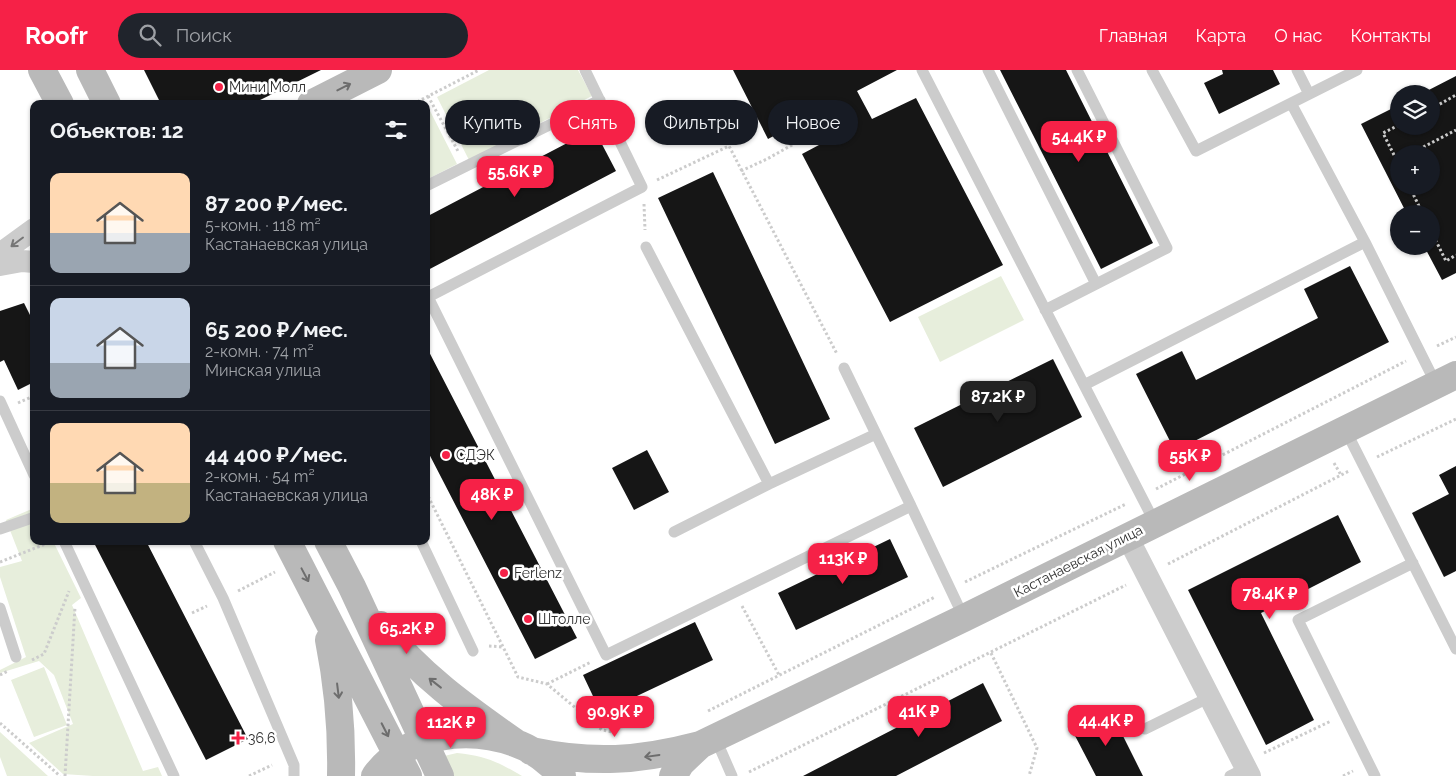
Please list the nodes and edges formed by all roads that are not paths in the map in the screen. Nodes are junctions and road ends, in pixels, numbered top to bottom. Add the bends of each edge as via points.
1 (90, 70) edge
2 (378, 70) edge
3 (585, 70) edge
4 (922, 70) edge
5 (988, 70) edge
6 (1077, 70) edge
7 (1152, 70) edge
8 (1297, 70) edge
9 (1357, 70) edge
10 (1309, 94) junction
11 (108, 100) edge
12 (319, 100) edge
13 (600, 100) edge
14 (1292, 103) junction
15 (550, 125) edge
16 (622, 145) edge
17 (430, 184) edge
18 (30, 232) edge
19 (1365, 242) junction
20 (646, 247) road end
21 (0, 254) edge
22 (30, 262) edge
23 (0, 265) edge
24 (1096, 284) junction
25 (430, 296) edge
26 (430, 301) edge
27 (1045, 310) junction
28 (844, 368) road end
29 (1446, 380) edge
30 (1084, 384) junction
31 (0, 400) edge
32 (1345, 429) junction
33 (876, 434) junction
34 (30, 467) edge
35 (769, 484) junction
36 (911, 506) junction
37 (30, 519) edge
38 (1155, 523) junction
39 (0, 529) edge
40 (674, 532) dead end
41 (1127, 536) junction
42 (66, 545) edge
43 (196, 545) edge
44 (289, 545) edge
45 (330, 545) edge
46 (423, 545) edge
47 (1413, 563) junction
48 (352, 587) junction
49 (0, 608) edge
50 (323, 609) junction
51 (964, 618) junction
52 (1456, 649) edge
53 (473, 651) dead end
54 (21, 660) road end
55 (1210, 697) junction
56 (1145, 729) dead end
57 (423, 741) junction
58 (707, 741) junction
59 (524, 747) junction
60 (403, 765) edge
61 (1242, 771) edge
62 (174, 776) edge
63 (294, 776) edge
64 (341, 776) edge
65 (375, 776) edge
66 (440, 776) edge
67 (562, 776) edge
68 (673, 776) edge
69 (732, 776) edge
70 (1375, 776) edge

1 - 11 street
12 -> 2 street
3 - 13 lane
4 - 27 lane
5 - 24 lane
6 - 24 lane via 1167,248
7 - 14 lane via 1196,151
8 - 10 lane
9 - 10 lane
10 - 14 lane
14 - 19 lane
15 - 17 lane
16 - 25 lane via 642,186
18 -> 21 street
19 - 29 lane via 1420,354
19 - 30 lane
20 - 35 lane
22 - 23 street
24 - 27 lane
26 - 36 lane via 606,655
27 - 30 lane
28 - 33 lane
29 - 32 street, Кастанаевская улица
30 - 38 lane
31 - 34 lane
32 - 38 street, Кастанаевская улица
32 - 47 lane
33 - 35 lane
33 - 36 lane
35 - 40 lane
36 - 51 lane
37 - 39 lane
38 - 41 street, Кастанаевская улица
41 - 51 street, Кастанаевская улица
41 - 55 street
42 - 62 lane
43 - 63 lane via 250,661 294,765
44 -> 50 street
45 - 48 street
46 - 53 lane
47 - 52 lane
47 - 70 lane via 1298,620
48 - 57 street
59 -> 48 street via 471,712 427,677 400,650
49 - 54 lane
50 -> 60 street
50 -> 64 street via 340,710
51 - 58 street, Кастанаевская улица
55 - 56 lane
55 - 61 street
57 - 59 street, Кастанаевская улица via 448,734 473,734 491,736
57 - 60 street, Кастанаевская улица
57 - 66 street
58 -> 59 street, Кастанаевская улица via 665,754 627,759 591,760 557,756
58 - 68 street, Кастанаевская улица via 681,763
58 - 69 lane
59 - 67 street, Кастанаевская улица
60 - 65 street, Кастанаевская улица via 383,765

